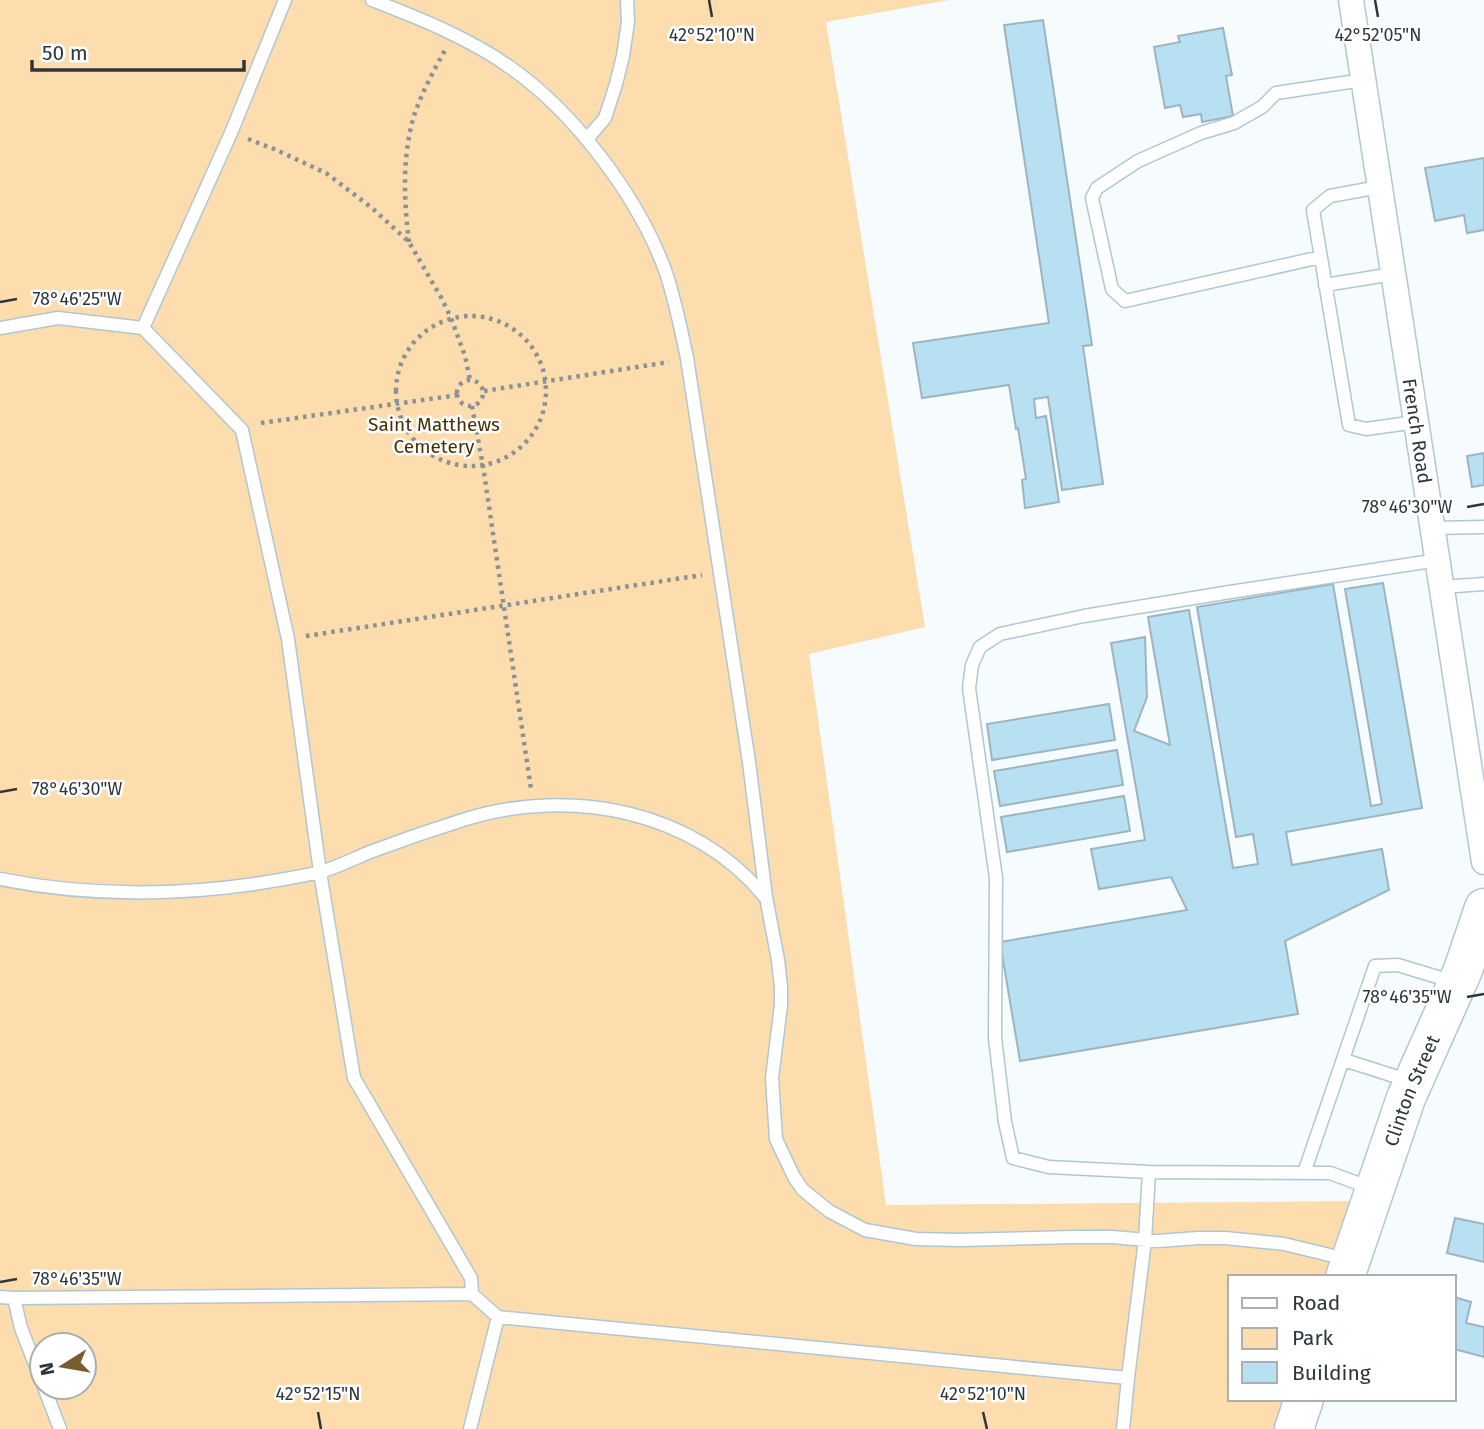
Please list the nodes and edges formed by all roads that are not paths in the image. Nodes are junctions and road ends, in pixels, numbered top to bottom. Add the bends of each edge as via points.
1 (285, 0) edge
2 (372, 0) edge
3 (627, 0) edge
4 (1350, 0) edge
5 (1363, 80) junction
6 (587, 139) junction
7 (1379, 187) junction
8 (1321, 257) junction
9 (1393, 274) junction
10 (1325, 285) junction
11 (0, 328) edge
12 (143, 328) junction
13 (1416, 422) junction
14 (1484, 527) edge
15 (1432, 528) junction
16 (1437, 560) junction
17 (1484, 584) edge
18 (1441, 587) junction
19 (1484, 862) edge
20 (320, 872) junction
21 (0, 879) edge
22 (766, 897) junction
23 (1484, 908) edge
24 (1457, 984) junction
25 (1344, 1060) junction
26 (1414, 1082) junction
27 (1149, 1172) junction
28 (1304, 1173) junction
29 (1375, 1189) junction
30 (1145, 1240) junction
31 (1348, 1269) edge
32 (472, 1294) junction
33 (0, 1297) edge
34 (14, 1298) junction
35 (498, 1317) junction
36 (28, 1346) edge
37 (1128, 1378) junction
38 (49, 1401) edge
39 (1303, 1401) edge
40 (60, 1429) edge
41 (470, 1429) edge
42 (1123, 1429) edge
43 (1294, 1429) edge

1 - 12 lane
2 - 6 lane via 428,21 513,69
3 - 6 lane via 628,22 616,84 606,118
4 - 5 street, French Road
5 - 7 street, French Road
5 - 8 lane via 1276,93 1262,107 1234,122 1138,161 1097,188 1092,198 1112,289 1125,301
6 - 22 lane via 648,233 675,303 720,571
7 - 8 lane via 1330,196 1313,210
7 - 9 street, French Road
8 - 10 lane
9 - 10 lane
9 - 13 street, French Road
10 - 13 lane via 1349,425 1366,429
11 - 12 lane via 58,318
12 - 20 lane via 242,430 288,639
13 - 15 street, French Road
14 - 15 lane
15 - 16 street, French Road
16 - 18 street, French Road
16 - 27 lane via 1084,616 1000,634 980,647 969,688 996,878 995,1038 1013,1158 1049,1167
17 - 18 lane
18 - 19 street, French Road
20 - 21 lane via 229,887 146,893
20 - 22 lane via 503,809 597,807 638,816 695,838
20 - 32 lane via 354,1078 471,1278
22 - 30 lane via 781,987 772,1078 776,1139 803,1190 829,1211 865,1230 902,1237
23 - 24 main road, Clinton Street
24 - 25 lane via 1398,965 1375,966
24 - 26 main road, Clinton Street
25 - 26 lane
25 - 28 lane
26 - 29 main road, Clinton Street
27 - 28 lane
27 - 30 lane
28 - 29 lane via 1330,1173
29 - 31 main road, Clinton Street
30 - 31 lane via 1199,1238 1284,1244
30 - 37 lane
32 - 34 lane
32 - 35 lane
33 - 34 lane
34 - 36 lane
35 - 37 lane
35 - 41 lane
37 - 42 lane
38 - 40 lane
39 - 43 main road

